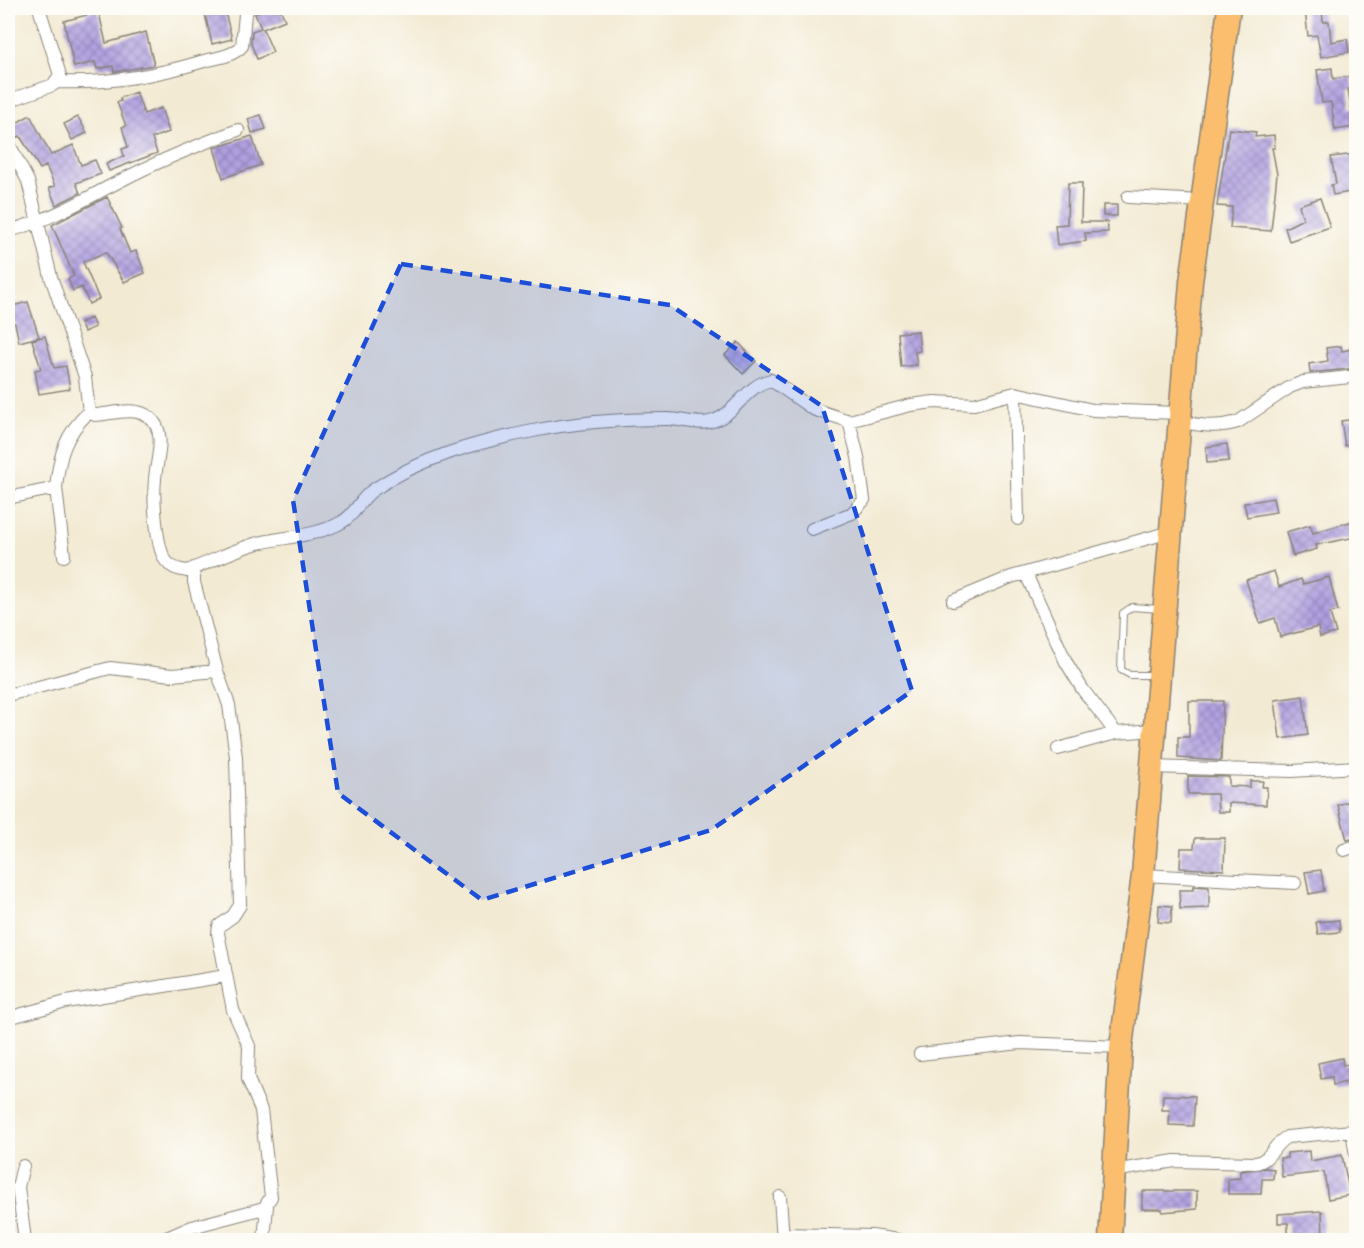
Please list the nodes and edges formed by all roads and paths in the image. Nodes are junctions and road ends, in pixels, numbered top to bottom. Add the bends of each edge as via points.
1 (39, 8) edge
2 (249, 8) edge
3 (1229, 8) edge
4 (57, 82) junction
5 (8, 101) edge
6 (238, 130) dead end
7 (8, 142) edge
8 (1128, 197) dead end
9 (1202, 201) junction
10 (39, 223) junction
11 (8, 231) edge
12 (1350, 377) dead end
13 (1015, 393) junction
14 (89, 412) junction
15 (1179, 417) junction
16 (849, 421) junction
17 (56, 488) junction
18 (8, 498) edge
19 (1018, 519) dead end
20 (812, 529) dead end
21 (1170, 532) junction
22 (64, 556) dead end
23 (194, 568) junction
24 (1026, 573) junction
25 (953, 601) dead end
26 (1164, 610) junction
27 (217, 671) junction
28 (1158, 675) junction
29 (8, 695) edge
30 (1154, 730) junction
31 (1116, 734) junction
32 (1058, 749) dead end
33 (1150, 767) junction
34 (1356, 768) edge
35 (1143, 875) junction
36 (1295, 883) dead end
37 (226, 976) junction
38 (8, 1018) edge
39 (1121, 1047) junction
40 (920, 1054) dead end
41 (1354, 1131) edge
42 (1356, 1156) edge
43 (23, 1166) dead end
44 (1113, 1171) junction
45 (780, 1197) dead end
46 (267, 1206) junction
47 (783, 1237) edge
48 (24, 1240) edge
49 (162, 1240) edge
50 (264, 1240) edge
51 (898, 1240) edge
52 (1110, 1240) edge

1 - 4 street via 60,69
2 - 4 street via 242,46 232,53 130,80
3 - 9 highway
4 - 5 street
6 - 10 street via 191,148
7 - 10 street via 28,181
8 - 9 street
9 - 15 highway
10 - 11 street
10 - 14 street via 51,277 85,377
12 - 15 street via 1290,387 1229,425 1215,427
13 - 15 street via 1093,410
13 - 16 street via 974,404 911,405
13 - 19 street
14 - 17 street via 65,441
14 - 23 street via 141,413 157,426 154,498 162,552 172,567 187,571
15 - 21 highway
16 - 20 street via 864,500 852,513
16 - 23 street via 813,409 771,380 756,385 711,422 637,420 534,431 433,457 372,490 350,516 332,527 257,544
17 - 18 street
17 - 22 street
21 - 24 street
21 - 26 highway
23 - 27 street via 194,582
24 - 25 street
24 - 31 street via 1066,662
26 - 28 highway
26 - 28 lane via 1132,607 1123,613 1121,669 1130,675
27 - 29 street via 143,674 110,668
27 - 37 street via 229,705 238,793 240,905 219,926 218,933
28 - 30 highway
30 - 31 street
30 - 33 highway
31 - 32 street
33 - 34 street via 1292,771
33 - 35 highway
35 - 36 street
35 - 39 highway
37 - 38 street via 66,1002
37 - 46 street via 233,1010 249,1046 250,1085 261,1110 271,1197
39 - 40 street via 1020,1043
39 - 44 highway
41 - 42 street
41 - 44 street via 1287,1137 1256,1163 1175,1161
43 - 48 street via 18,1187
44 - 52 highway
45 - 47 street
46 - 49 street via 192,1227
46 - 50 street
47 - 51 street via 864,1236

